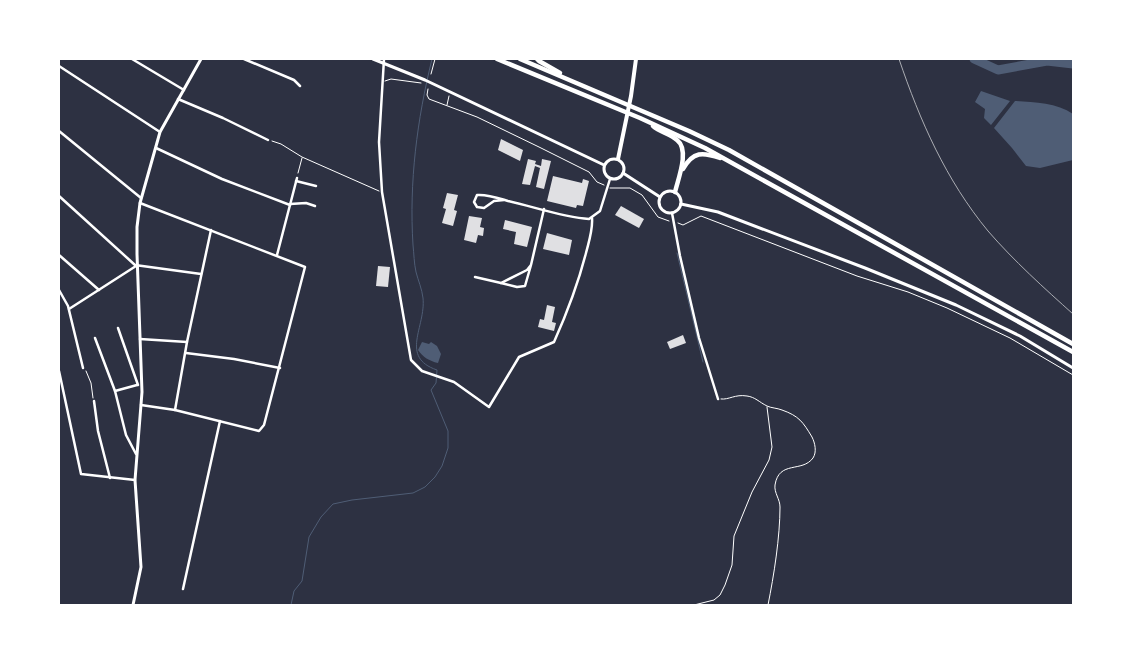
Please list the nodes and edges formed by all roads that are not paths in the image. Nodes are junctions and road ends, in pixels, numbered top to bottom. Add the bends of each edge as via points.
1 (132, 59) edge
2 (201, 59) edge
3 (244, 59) edge
4 (373, 59) edge
5 (497, 59) edge
6 (520, 59) edge
7 (537, 59) edge
8 (636, 59) edge
9 (384, 61) edge
10 (59, 66) edge
11 (564, 77) junction
12 (300, 86) dead end
13 (184, 90) junction
14 (178, 99) junction
15 (651, 123) junction
16 (59, 131) edge
17 (160, 132) junction
18 (268, 140) road end
19 (155, 148) junction
20 (618, 159) junction
21 (736, 164) junction
22 (604, 166) junction
23 (623, 173) junction
24 (680, 174) junction
25 (610, 179) junction
26 (316, 186) dead end
27 (675, 192) junction
28 (59, 196) edge
29 (660, 197) junction
30 (141, 198) junction
31 (504, 200) junction
32 (140, 203) junction
33 (290, 204) junction
34 (681, 204) junction
35 (315, 206) dead end
36 (544, 209) junction
37 (672, 213) junction
38 (592, 218) junction
39 (211, 230) junction
40 (59, 255) edge
41 (277, 255) junction
42 (531, 265) junction
43 (138, 266) junction
44 (201, 274) junction
45 (475, 277) dead end
46 (501, 283) junction
47 (59, 290) edge
48 (99, 290) junction
49 (69, 310) junction
50 (118, 328) dead end
51 (95, 338) dead end
52 (140, 339) junction
53 (187, 342) junction
54 (1073, 344) edge
55 (1073, 352) edge
56 (186, 353) junction
57 (84, 368) road end
58 (280, 368) junction
59 (1073, 368) edge
60 (59, 371) edge
61 (140, 384) junction
62 (115, 391) junction
63 (718, 398) road end
64 (94, 401) road end
65 (141, 405) junction
66 (175, 410) junction
67 (220, 421) junction
68 (136, 454) junction
69 (110, 478) junction
70 (135, 480) junction
71 (183, 588) dead end
72 (133, 605) edge

1 - 13 street
2 - 13 street
3 - 12 street via 294,80
4 - 9 street
5 - 15 highway
6 - 11 highway
7 - 11 highway
8 - 20 main road
9 - 22 street
9 - 38 street via 379,142 382,192 411,360 422,371 454,382 489,407 519,357 554,342 580,275
10 - 17 street
11 - 54 highway via 728,150
13 - 14 street
14 - 17 street
14 - 18 street
15 - 21 highway
15 - 24 highway via 681,143 683,161
16 - 30 street
17 - 19 street
19 - 30 street
19 - 33 street via 222,180
20 - 22 street via 609,159
20 - 23 street via 624,165
21 - 24 highway via 708,154 698,154 688,161
21 - 55 highway
22 - 25 street via 604,173
23 - 25 street
23 - 29 street
24 - 27 highway
25 - 38 street via 600,211
26 - 33 street via 296,180
27 - 29 street via 668,191
27 - 34 street
28 - 43 street
29 - 37 street via 660,208
30 - 32 street
31 - 31 street via 477,195 474,202 481,208
31 - 36 street
32 - 39 street
32 - 43 street
33 - 35 street
33 - 41 street
34 - 37 street
34 - 59 street via 718,212 933,296 1004,328
36 - 38 street via 578,218
36 - 42 street
37 - 63 street via 699,338
39 - 41 street
39 - 44 street
40 - 48 street
41 - 58 street via 304,266 305,274
42 - 46 street
42 - 46 street via 525,286
43 - 44 street
43 - 48 street
43 - 52 street
44 - 53 street
45 - 46 street
47 - 49 street
48 - 49 street
49 - 57 street
50 - 61 street
51 - 62 street
52 - 53 street
52 - 61 street
53 - 56 street
56 - 58 street
56 - 66 street
58 - 67 street via 264,425 259,431
60 - 69 street via 81,474
61 - 62 street
61 - 65 street
62 - 68 street via 126,435
64 - 69 street
65 - 66 street
65 - 68 street
66 - 67 street
67 - 71 street
68 - 70 street
69 - 70 street
70 - 72 street via 142,567

